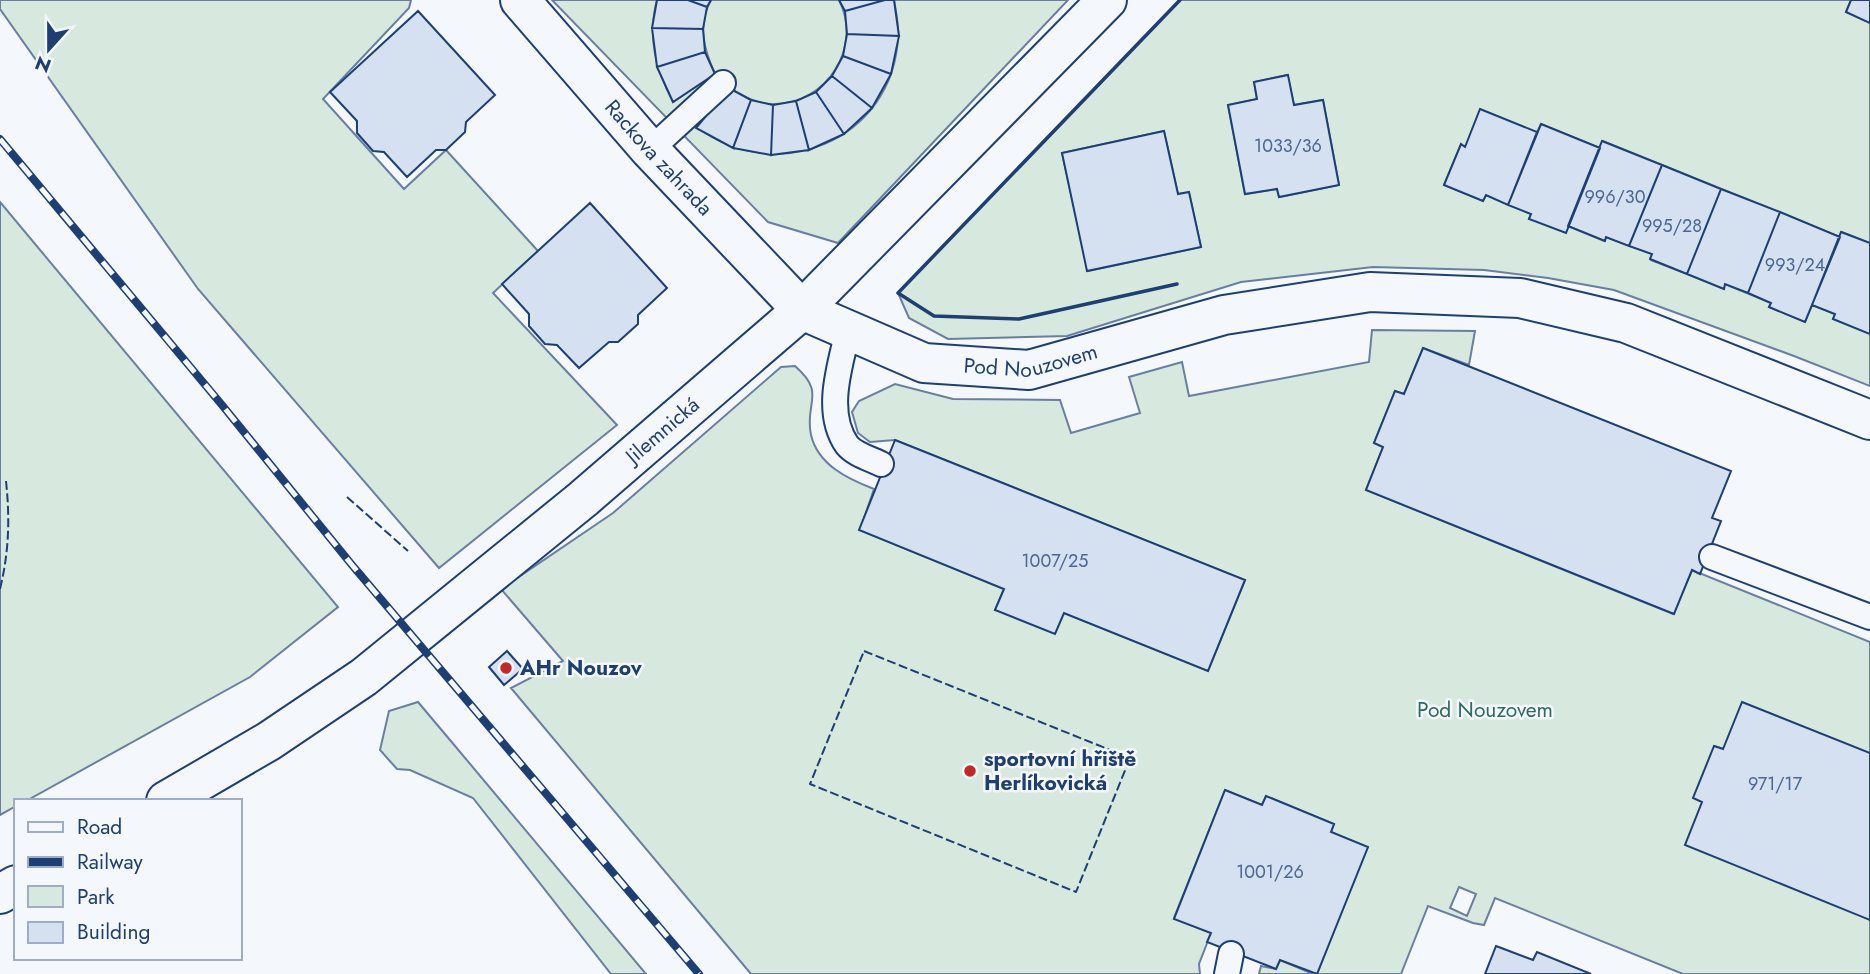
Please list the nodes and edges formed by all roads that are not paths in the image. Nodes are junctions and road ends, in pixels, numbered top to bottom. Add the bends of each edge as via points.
1 (520, 0) edge
2 (1107, 0) edge
3 (723, 82) dead end
4 (650, 150) junction
5 (802, 310) junction
6 (848, 331) junction
7 (1870, 420) edge
8 (881, 464) dead end
9 (1712, 557) dead end
10 (1870, 617) edge
11 (169, 799) edge

1 - 4 street, Rackova zahrada
2 - 5 street, Jilemnická
3 - 4 lane
4 - 5 street, Rackova zahrada
5 - 6 street, Pod Nouzovem
5 - 11 street, Jilemnická via 583,499 364,677 269,741
6 - 7 street, Pod Nouzovem via 924,363 1029,370 1224,315 1370,292 1520,298 1626,323
6 - 8 lane via 835,419 849,447
9 - 10 lane

